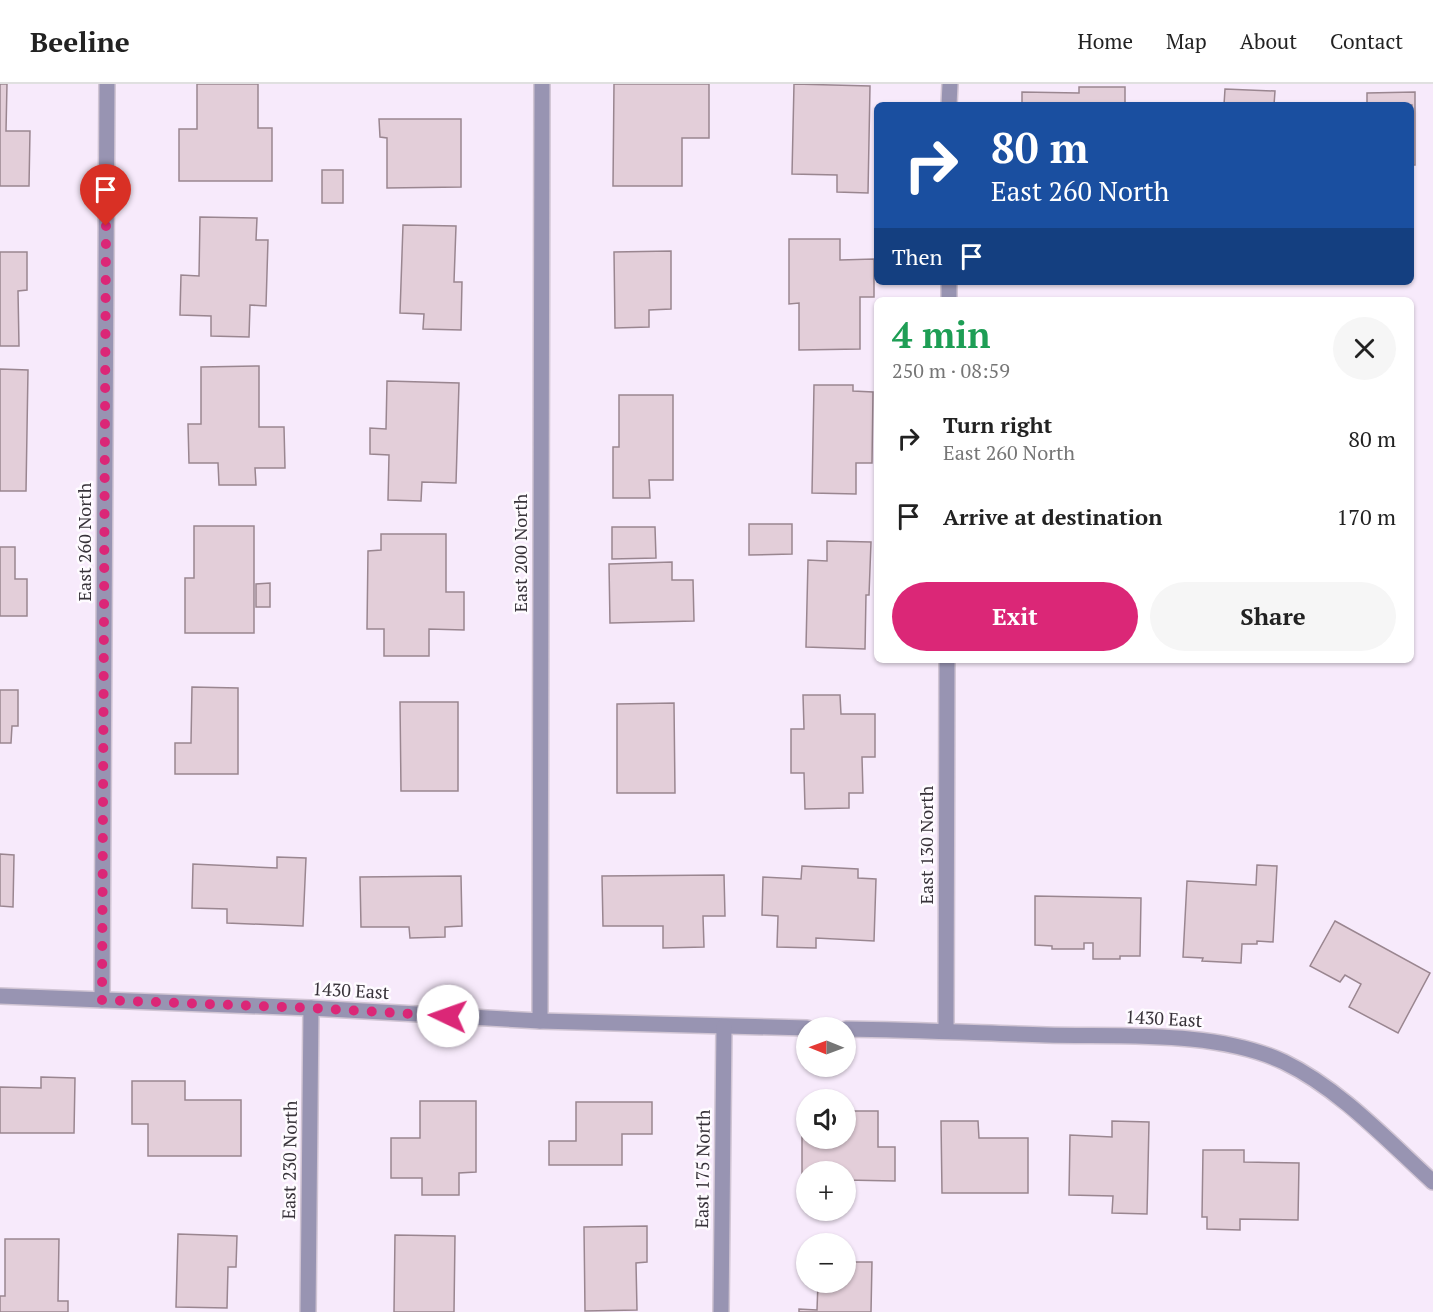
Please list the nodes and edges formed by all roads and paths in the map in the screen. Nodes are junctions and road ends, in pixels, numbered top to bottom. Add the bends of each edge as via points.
1 (107, 84) edge
2 (542, 84) edge
3 (950, 84) edge
4 (949, 102) edge
5 (947, 663) edge
6 (0, 996) edge
7 (102, 1000) junction
8 (311, 1008) junction
9 (540, 1022) junction
10 (724, 1027) junction
11 (796, 1028) edge
12 (856, 1029) edge
13 (946, 1030) junction
14 (1433, 1182) edge
15 (308, 1312) edge
16 (721, 1312) edge

1 - 7 street, East 260 North
2 - 9 street, East 200 North
3 - 4 street
5 - 13 street, East 130 North
6 - 7 street, 1430 East
7 - 8 street, 1430 East
8 - 9 street, 1430 East
8 - 15 street, East 230 North
9 - 10 street, 1430 East
10 - 11 street, 1430 East
10 - 16 street, East 175 North
12 - 13 street, 1430 East
13 - 14 street, 1430 East via 1149,1037 1251,1049 1316,1080

